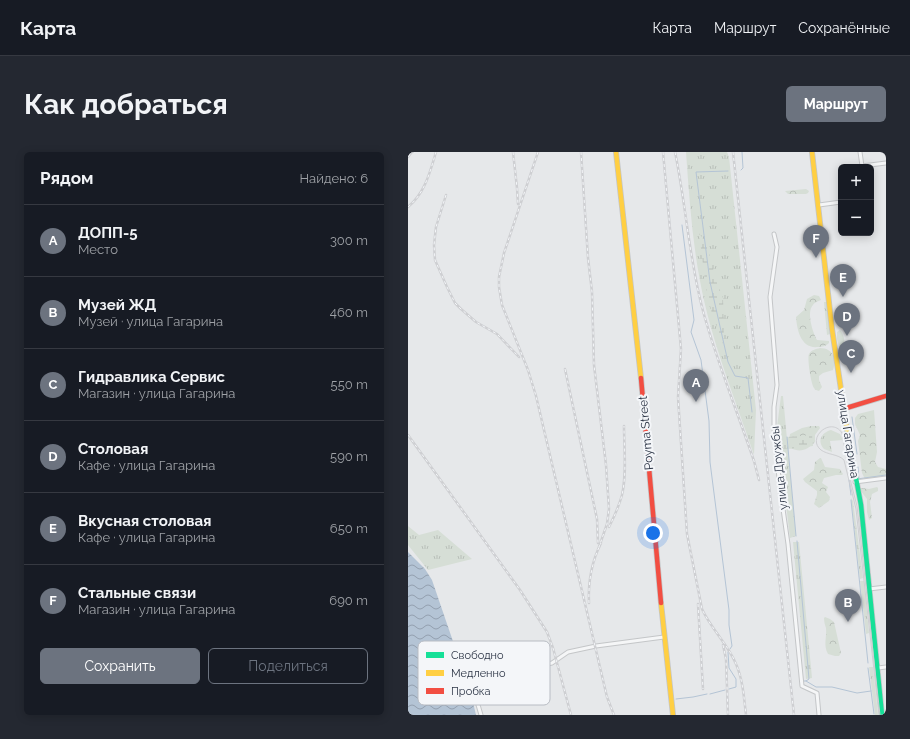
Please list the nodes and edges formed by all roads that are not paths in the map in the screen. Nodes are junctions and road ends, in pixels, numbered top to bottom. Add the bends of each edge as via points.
1 (616, 152) edge
2 (812, 152) edge
3 (860, 152) edge
4 (886, 163) edge
5 (862, 164) edge
6 (874, 164) edge
7 (838, 202) edge
8 (819, 205) junction
9 (774, 234) dead end
10 (886, 396) edge
11 (843, 409) junction
12 (886, 478) edge
13 (855, 482) junction
14 (886, 587) edge
15 (870, 589) junction
16 (664, 636) junction
17 (550, 663) edge
18 (886, 667) edge
19 (878, 668) junction
20 (478, 705) edge
21 (884, 707) edge
22 (481, 715) edge
23 (673, 715) edge
24 (819, 715) edge
25 (882, 715) edge

1 - 16 main road, Poyma Street via 645,419
2 - 8 main road, улица Гагарина
3 - 5 street
4 - 6 street
7 - 8 street
8 - 11 main road, улица Гагарина
9 - 24 street, улица Дружбы via 777,247 770,297 777,385 774,429 802,686 817,693
10 - 11 main road
11 - 13 main road, улица Гагарина
12 - 13 street
13 - 15 main road, улица Гагарина via 861,505
14 - 15 street
15 - 19 main road, улица Гагарина
16 - 17 street via 568,652
16 - 23 main road, Poyma Street
18 - 19 street
19 - 21 main road, улица Гагарина
20 - 22 street
21 - 25 main road, улица Гагарина

